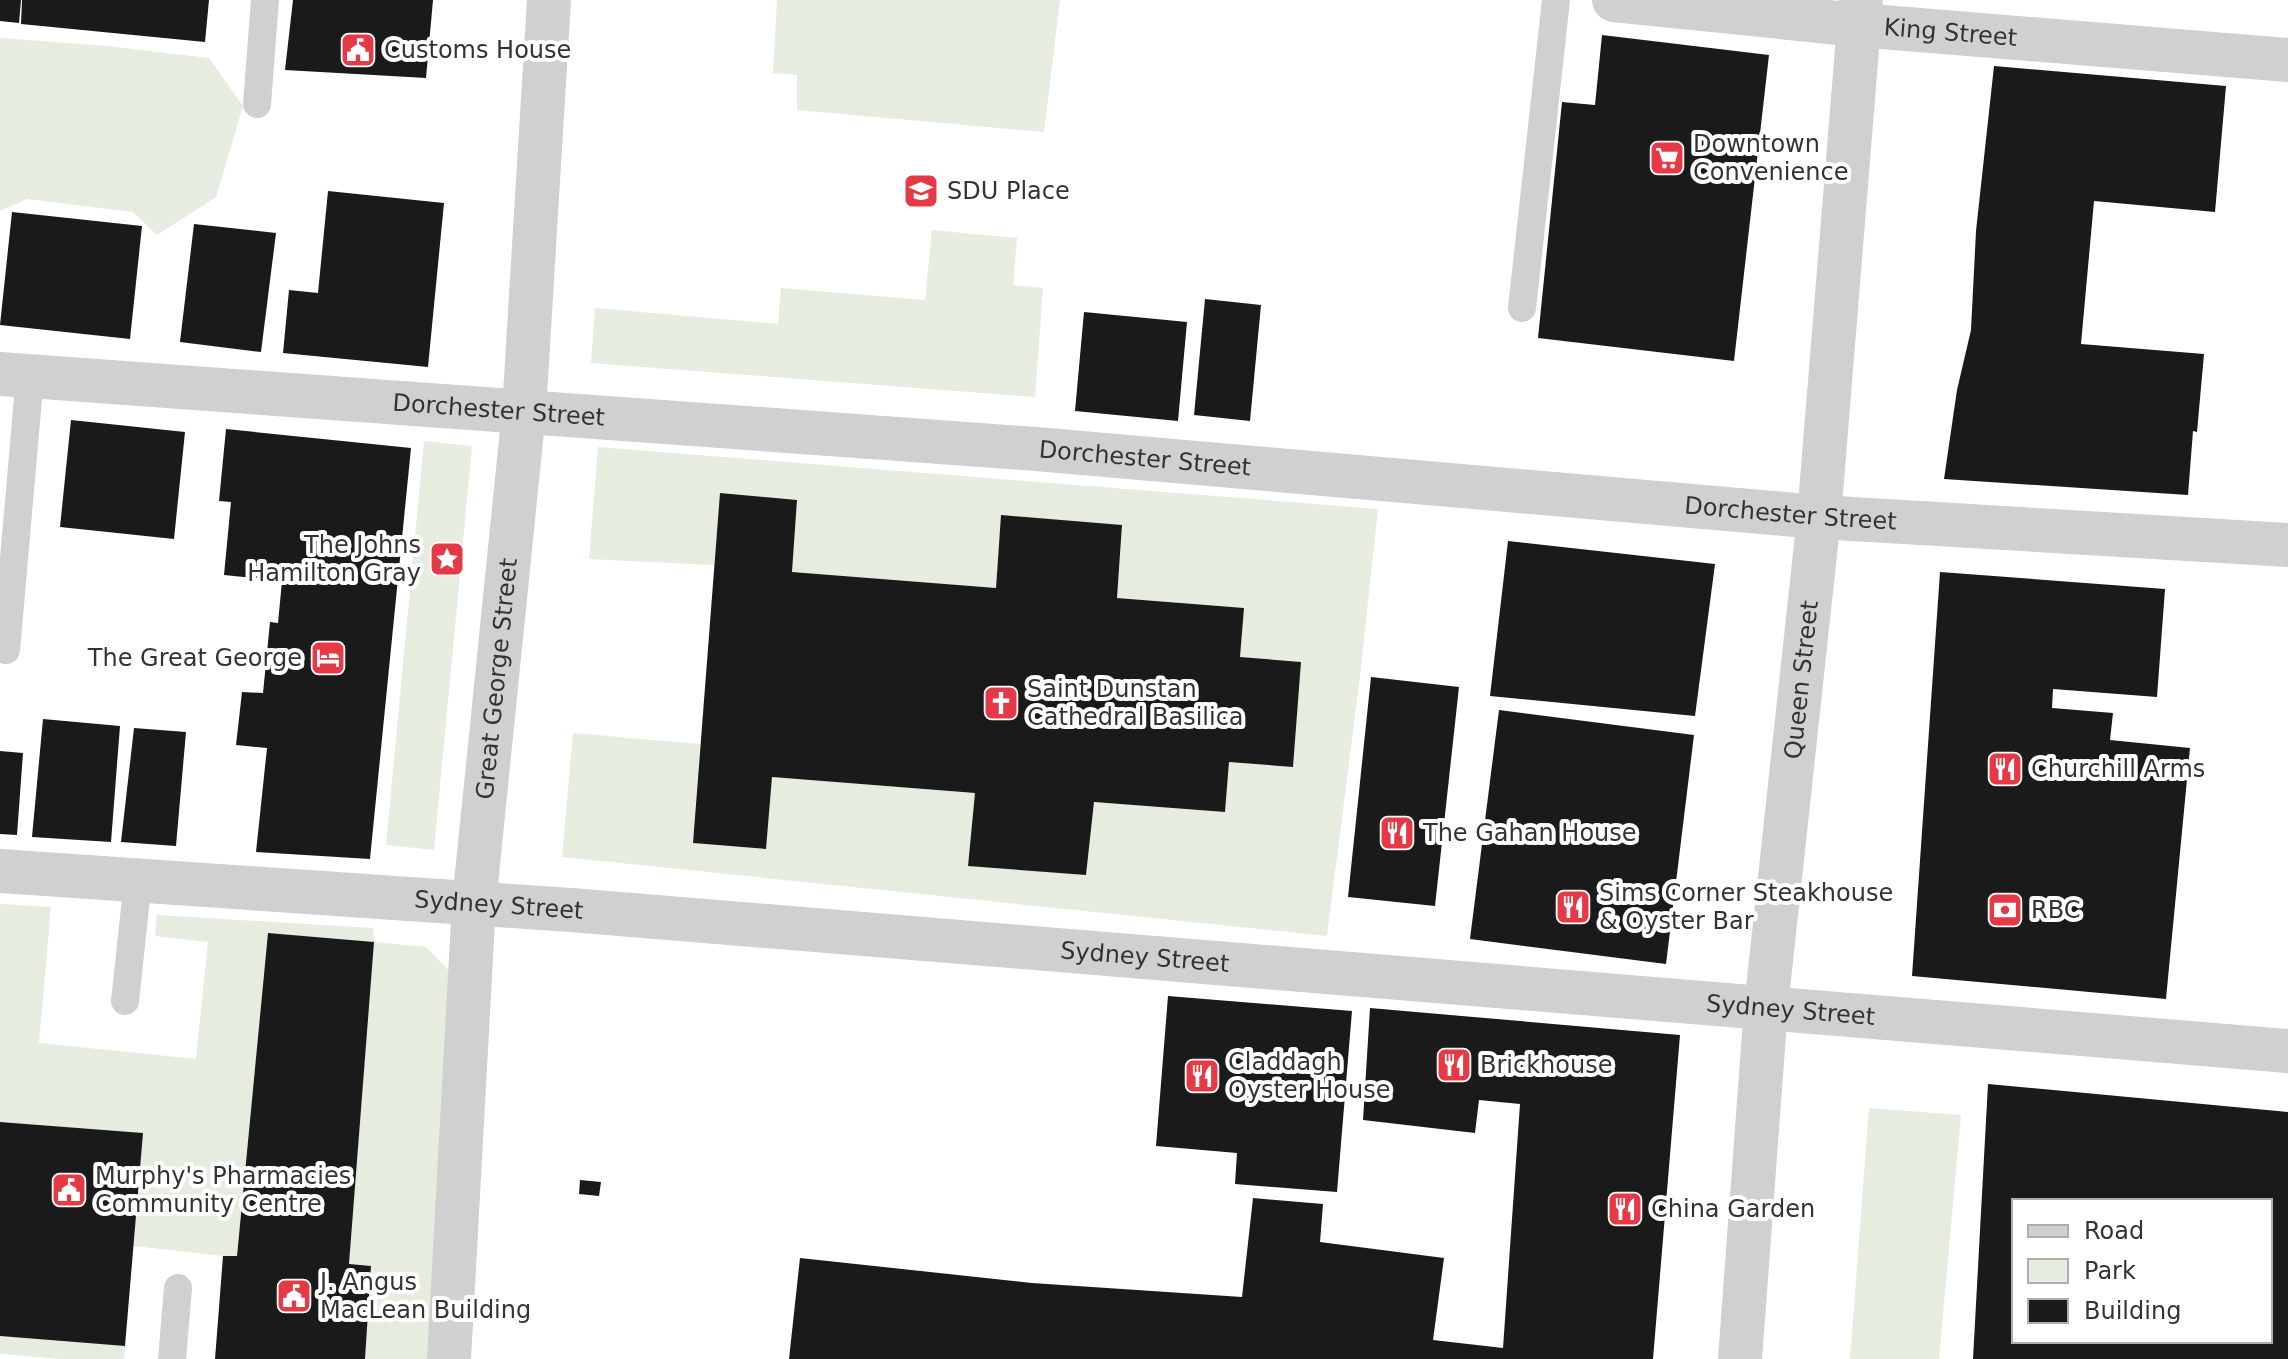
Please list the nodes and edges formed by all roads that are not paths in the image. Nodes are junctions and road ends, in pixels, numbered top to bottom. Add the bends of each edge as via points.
1 (265, 0) edge
2 (549, 0) edge
3 (1556, 0) edge
4 (1614, 0) edge
5 (1859, 13) edge
6 (2288, 60) edge
7 (257, 104) dead end
8 (1522, 308) dead end
9 (15, 375) edge
10 (524, 411) junction
11 (1819, 517) junction
12 (2288, 545) edge
13 (6, 650) dead end
14 (0, 871) edge
15 (138, 880) junction
16 (474, 903) junction
17 (125, 1001) dead end
18 (1766, 1007) junction
19 (2288, 1051) edge
20 (178, 1288) dead end
21 (172, 1359) edge
22 (449, 1359) edge
23 (1740, 1359) edge

1 - 7 lane
2 - 10 street, Great George Street
3 - 8 lane
4 - 5 street, King Street
5 - 6 street, King Street
5 - 11 street, Queen Street
9 - 10 street, Dorchester Street
9 - 13 lane
10 - 11 street, Dorchester Street
10 - 16 street, Great George Street
11 - 12 street, Dorchester Street
11 - 18 street, Queen Street
14 - 15 street, Sydney Street
15 - 16 street, Sydney Street
15 - 17 lane
16 - 18 street, Sydney Street
16 - 22 street, Great George Street
18 - 19 street, Sydney Street
18 - 23 street, Queen Street
20 - 21 lane

